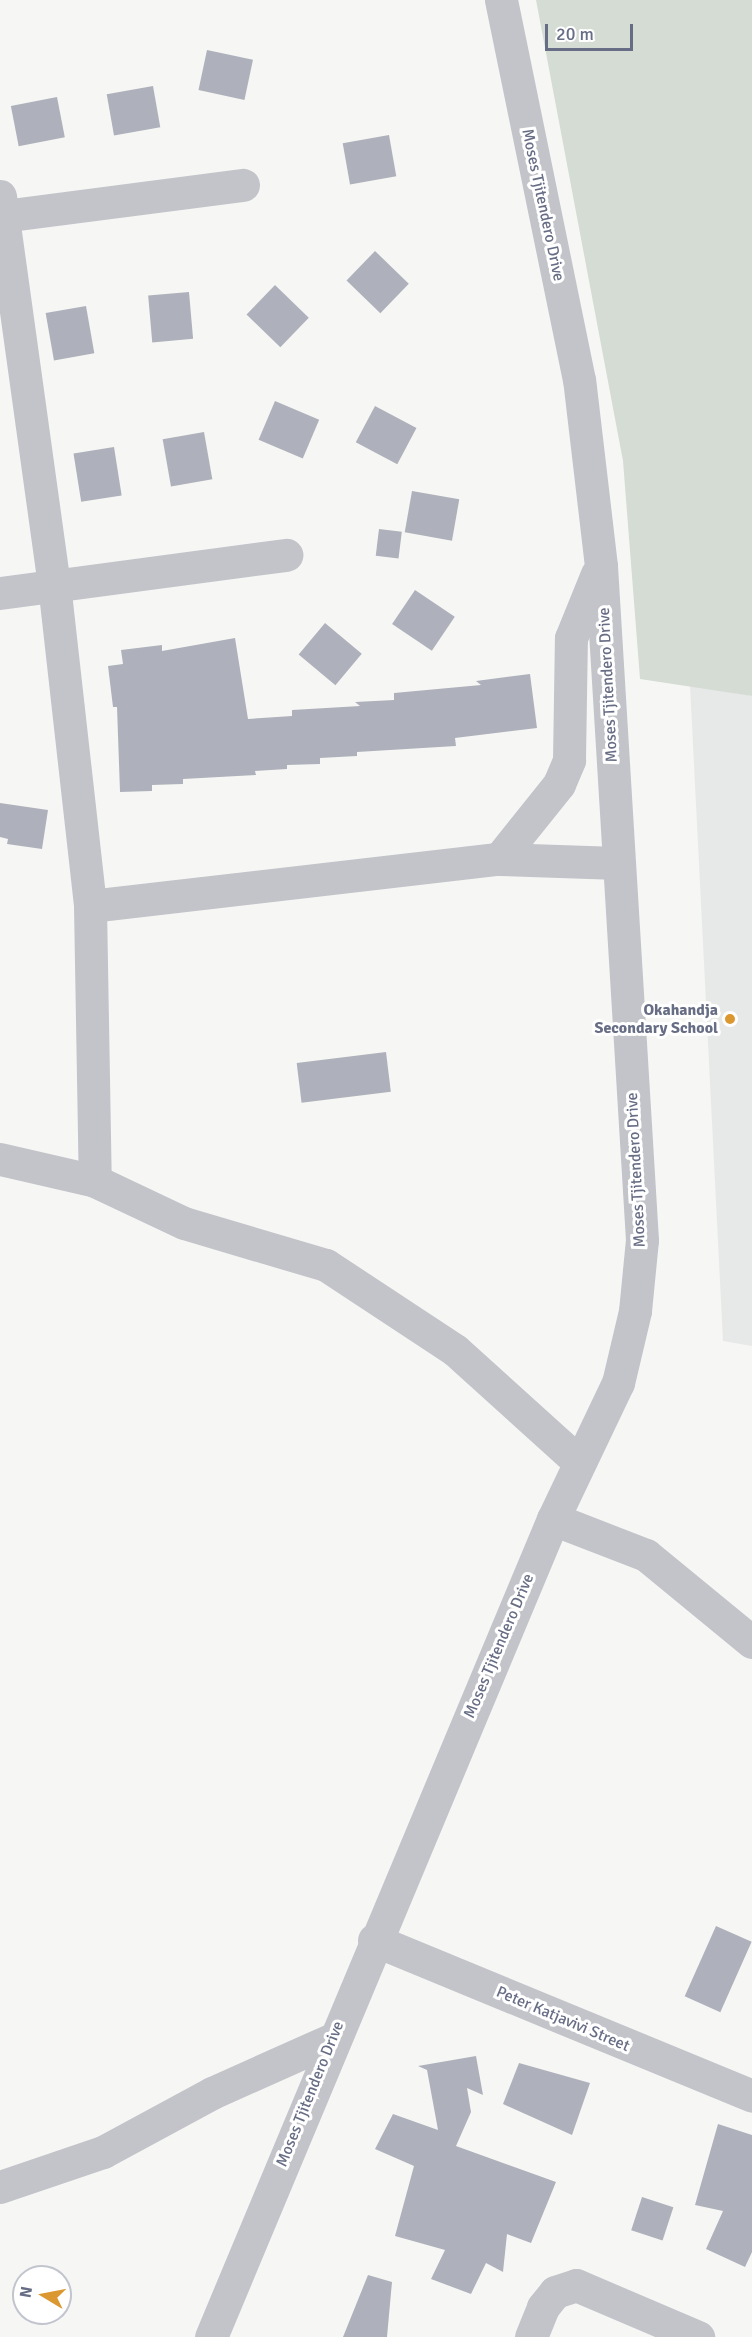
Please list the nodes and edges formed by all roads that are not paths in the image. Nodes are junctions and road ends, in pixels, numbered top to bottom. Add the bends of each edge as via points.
1 (501, 0) edge
2 (243, 185) dead end
3 (1, 206) edge
4 (286, 555) dead end
5 (601, 566) junction
6 (54, 584) junction
7 (0, 593) edge
8 (499, 859) junction
9 (618, 863) junction
10 (90, 906) junction
11 (0, 1159) edge
12 (95, 1181) junction
13 (579, 1462) junction
14 (553, 1519) junction
15 (752, 1642) edge
16 (374, 1940) junction
17 (333, 2040) junction
18 (752, 2096) edge
19 (0, 2187) edge
20 (210, 2337) edge
21 (531, 2337) edge
22 (698, 2337) edge

1 - 5 street, Moses Tjitendero Drive via 579,380
2 - 3 street
3 - 6 street
4 - 6 street
5 - 8 street via 571,638 569,760 559,784
5 - 9 street, Moses Tjitendero Drive
6 - 7 street
6 - 10 street
8 - 9 street
8 - 10 street
9 - 13 street, Moses Tjitendero Drive via 642,1240 635,1311 618,1383
10 - 12 street
11 - 12 street
12 - 13 street via 184,1223 326,1265 455,1350
13 - 14 street, Moses Tjitendero Drive
14 - 15 street via 646,1555
14 - 16 street, Moses Tjitendero Drive
16 - 17 street, Moses Tjitendero Drive
16 - 18 street, Peter Katjavivi Street
17 - 19 street via 212,2093 103,2152
17 - 20 street, Moses Tjitendero Drive
21 - 22 street via 543,2307 555,2292 576,2285

